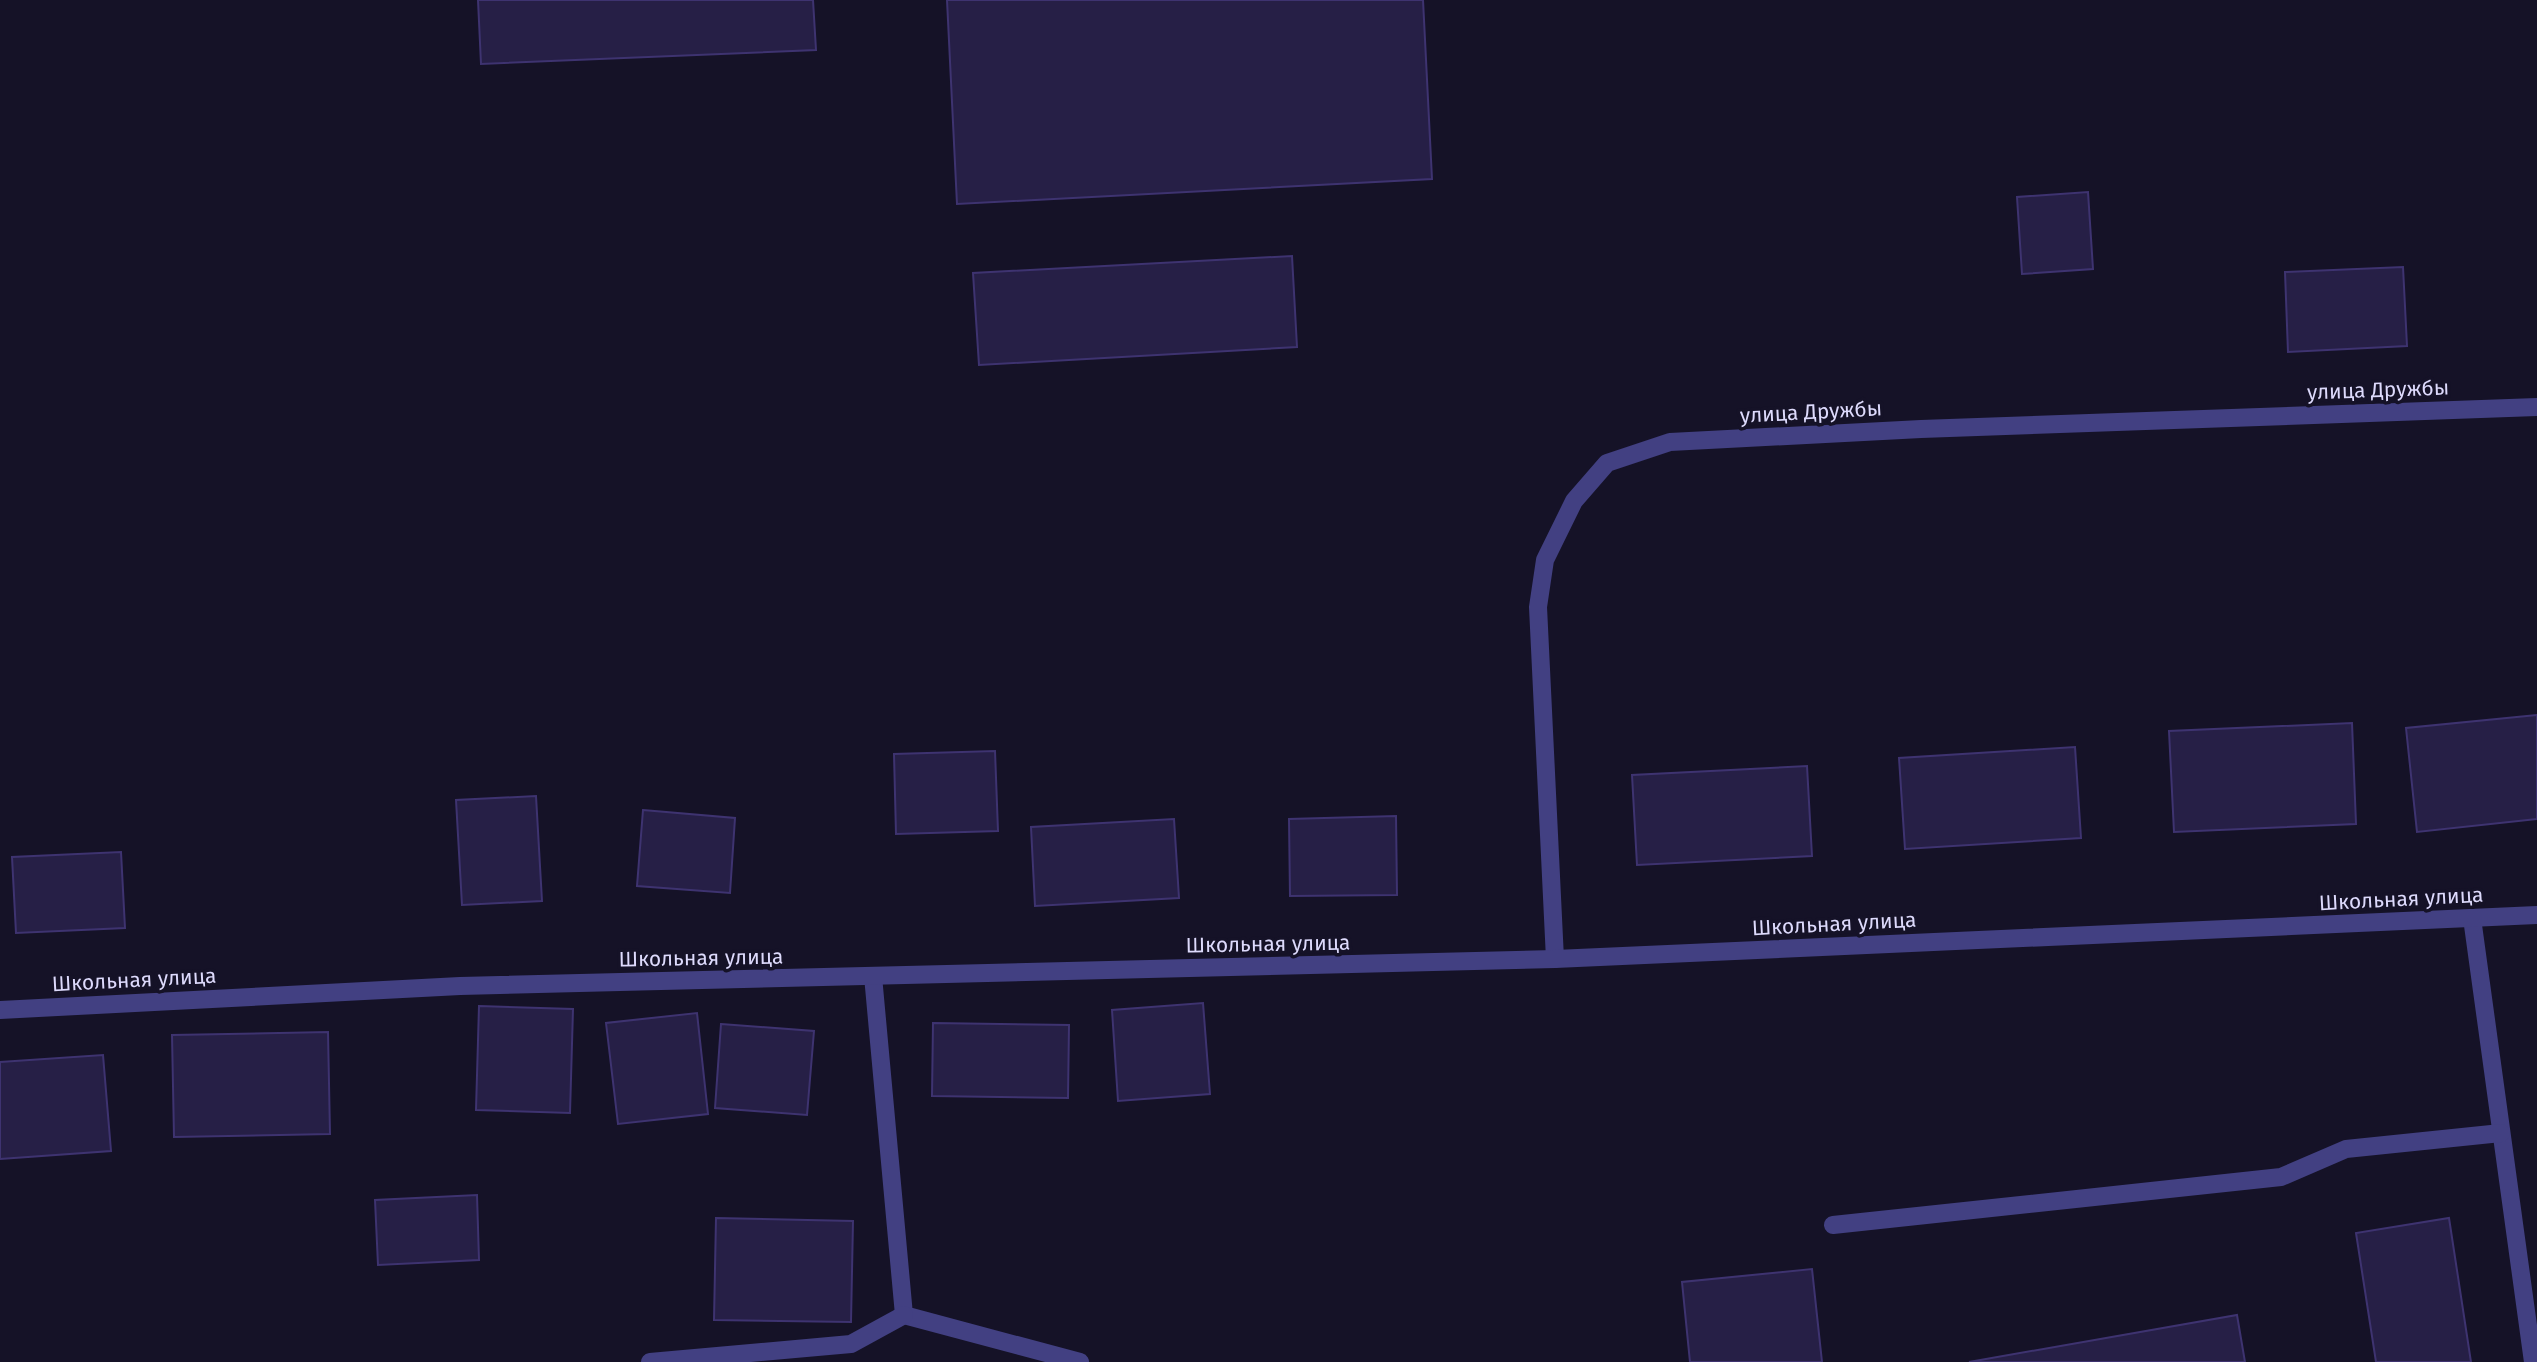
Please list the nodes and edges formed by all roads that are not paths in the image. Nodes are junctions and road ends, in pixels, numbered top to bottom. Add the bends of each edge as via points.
1 (2537, 407) edge
2 (2537, 915) edge
3 (2472, 918) junction
4 (1555, 959) junction
5 (873, 976) junction
6 (0, 1010) edge
7 (2501, 1133) junction
8 (1833, 1225) dead end
9 (904, 1315) junction
10 (650, 1362) edge
11 (1080, 1362) edge
12 (2533, 1362) edge

1 - 4 street, улица Дружбы via 1684,442 1607,463 1574,501 1545,560 1538,607
2 - 3 street, Школьная улица
3 - 4 street, Школьная улица
3 - 7 street
4 - 5 street, Школьная улица
5 - 6 street, Школьная улица via 460,986
5 - 9 street
7 - 8 street via 2346,1149 2281,1177
7 - 12 street
9 - 10 street via 851,1344
9 - 11 street

